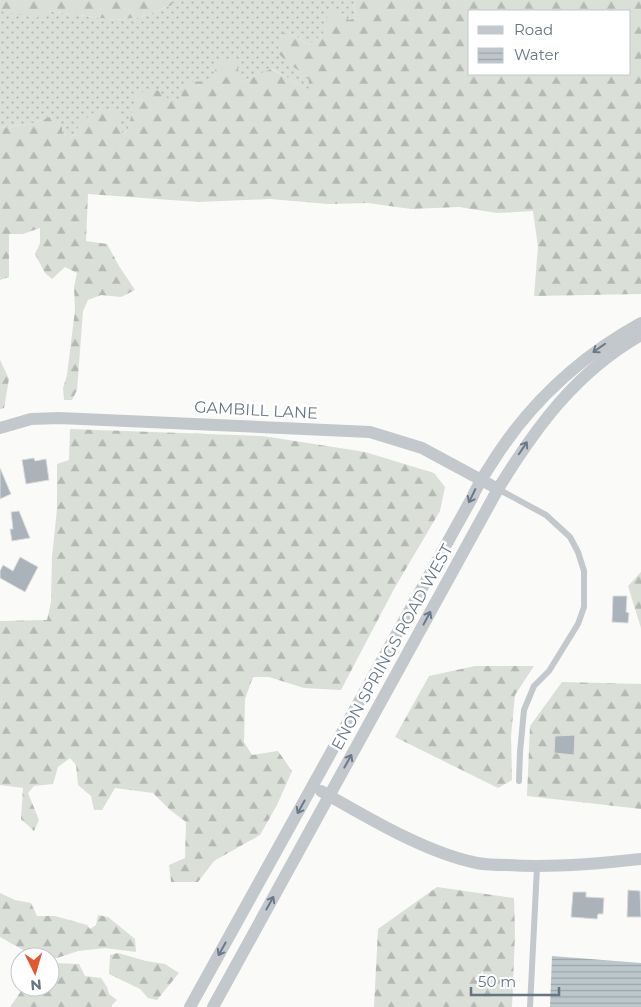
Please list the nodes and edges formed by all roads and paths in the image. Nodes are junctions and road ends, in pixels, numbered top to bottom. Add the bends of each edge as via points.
1 (641, 323) edge
2 (641, 335) edge
3 (0, 428) edge
4 (480, 479) junction
5 (498, 489) junction
6 (519, 781) dead end
7 (313, 787) junction
8 (329, 796) junction
9 (641, 860) edge
10 (536, 867) junction
11 (190, 1007) edge
12 (213, 1007) edge
13 (530, 1007) edge

1 -> 4 street via 598,349 552,387 512,432
5 -> 2 street, ENON SPRINGS ROAD WEST via 540,424 561,400 595,368
3 - 4 street, GAMBILL LANE via 32,419 59,418 370,432 422,448
4 - 5 street, GAMBILL LANE
4 -> 7 street
5 - 6 lane via 546,515 570,537 584,571 584,607 578,624 549,671 534,686 524,710
8 -> 5 street, ENON SPRINGS ROAD WEST
7 - 8 street
7 -> 11 street
8 - 10 street via 453,857 479,864
12 -> 8 street, ENON SPRINGS ROAD WEST
9 - 10 street
10 - 13 lane

